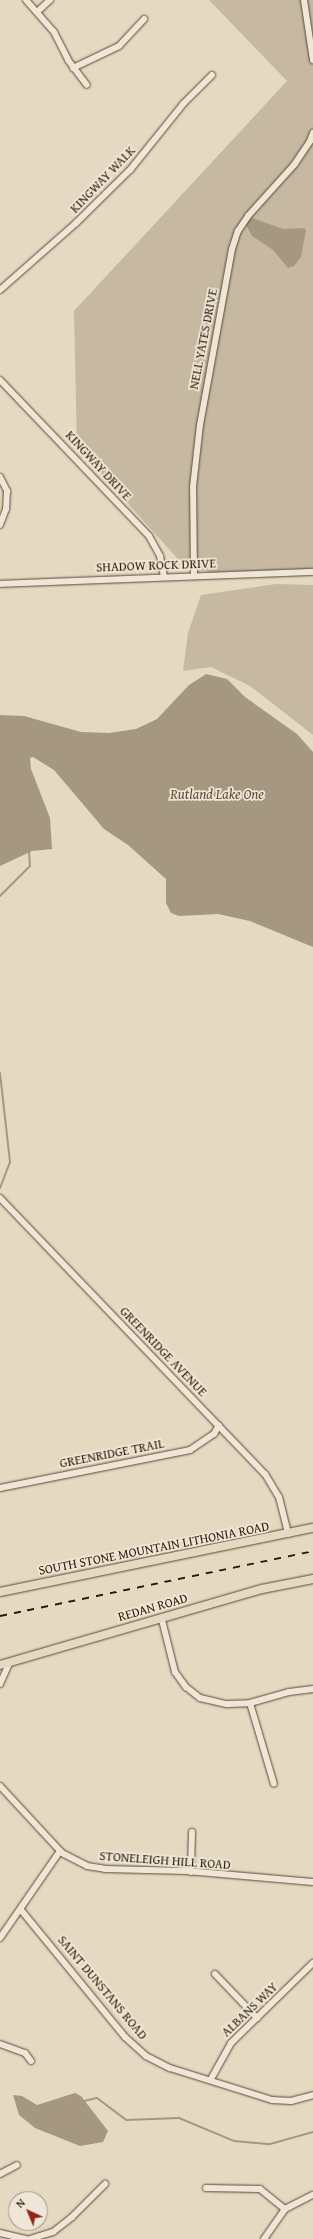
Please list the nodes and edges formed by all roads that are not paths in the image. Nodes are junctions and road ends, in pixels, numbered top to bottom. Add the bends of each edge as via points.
1 (26, 0) edge
2 (50, 0) edge
3 (304, 0) edge
4 (37, 12) junction
5 (144, 19) dead end
6 (313, 60) edge
7 (73, 68) junction
8 (212, 75) dead end
9 (87, 85) dead end
10 (313, 133) edge
11 (0, 290) edge
12 (0, 380) edge
13 (0, 477) edge
14 (0, 525) edge
15 (313, 572) edge
16 (194, 576) junction
17 (164, 577) junction
18 (0, 584) edge
19 (0, 1198) edge
20 (219, 1425) junction
21 (0, 1488) edge
22 (313, 1528) edge
23 (288, 1534) junction
24 (313, 1579) edge
25 (0, 1592) edge
26 (162, 1620) junction
27 (10, 1662) junction
28 (0, 1665) edge
29 (0, 1684) edge
30 (313, 1689) edge
31 (250, 1703) junction
32 (274, 1784) dead end
33 (0, 1786) edge
34 (192, 1832) dead end
35 (60, 1851) junction
36 (191, 1872) junction
37 (313, 1882) edge
38 (21, 1910) junction
39 (0, 1938) edge
40 (313, 1964) edge
41 (215, 1974) dead end
42 (257, 2018) junction
43 (0, 2044) edge
44 (31, 2061) dead end
45 (211, 2079) junction
46 (313, 2096) edge
47 (18, 2165) dead end
48 (0, 2174) edge
49 (105, 2184) dead end
50 (206, 2188) dead end
51 (313, 2195) edge
52 (285, 2209) junction
53 (0, 2234) edge
54 (26, 2239) edge
55 (30, 2239) edge
56 (264, 2239) edge

1 - 4 street
2 - 4 street
3 - 6 street
4 - 7 street via 62,44
5 - 7 street via 119,46
7 - 9 street
8 - 11 street, KINGWAY WALK via 183,104 130,170 72,227
10 - 16 street, NELL YATES DRIVE via 294,165 248,216 238,231 232,249 200,424 193,487
12 - 17 street, KINGWAY DRIVE via 149,536 160,556
13 - 14 street via 7,491 6,509
15 - 16 street, SHADOW ROCK DRIVE
16 - 17 street, SHADOW ROCK DRIVE
17 - 18 street, SHADOW ROCK DRIVE
19 - 20 street, GREENRIDGE AVENUE
20 - 21 street, GREENRIDGE TRAIL via 214,1434 190,1450
20 - 23 street, GREENRIDGE AVENUE via 264,1474 279,1497
22 - 23 main road, SOUTH STONE MOUNTAIN LITHONIA ROAD
23 - 25 main road, SOUTH STONE MOUNTAIN LITHONIA ROAD
24 - 26 main road, REDAN ROAD via 262,1589
26 - 27 main road, REDAN ROAD
26 - 31 street via 174,1668 186,1687 209,1702
27 - 28 main road, REDAN ROAD
27 - 29 street
30 - 31 street via 289,1692
31 - 32 street
33 - 35 street, STONELEIGH HILL ROAD
34 - 36 street
35 - 36 street, STONELEIGH HILL ROAD via 78,1862 96,1868
35 - 38 street
36 - 37 street, STONELEIGH HILL ROAD
38 - 39 street
38 - 45 street, SAINT DUNSTANS ROAD via 135,2047 170,2068
40 - 42 street, ALBANS WAY
41 - 42 street
42 - 45 street, ALBANS WAY via 231,2043
43 - 44 street via 25,2053
45 - 46 street, SAINT DUNSTANS ROAD via 272,2100 290,2101
47 - 48 street
49 - 55 street via 53,2232
50 - 52 street via 260,2189
51 - 52 street
52 - 56 street
53 - 54 street

